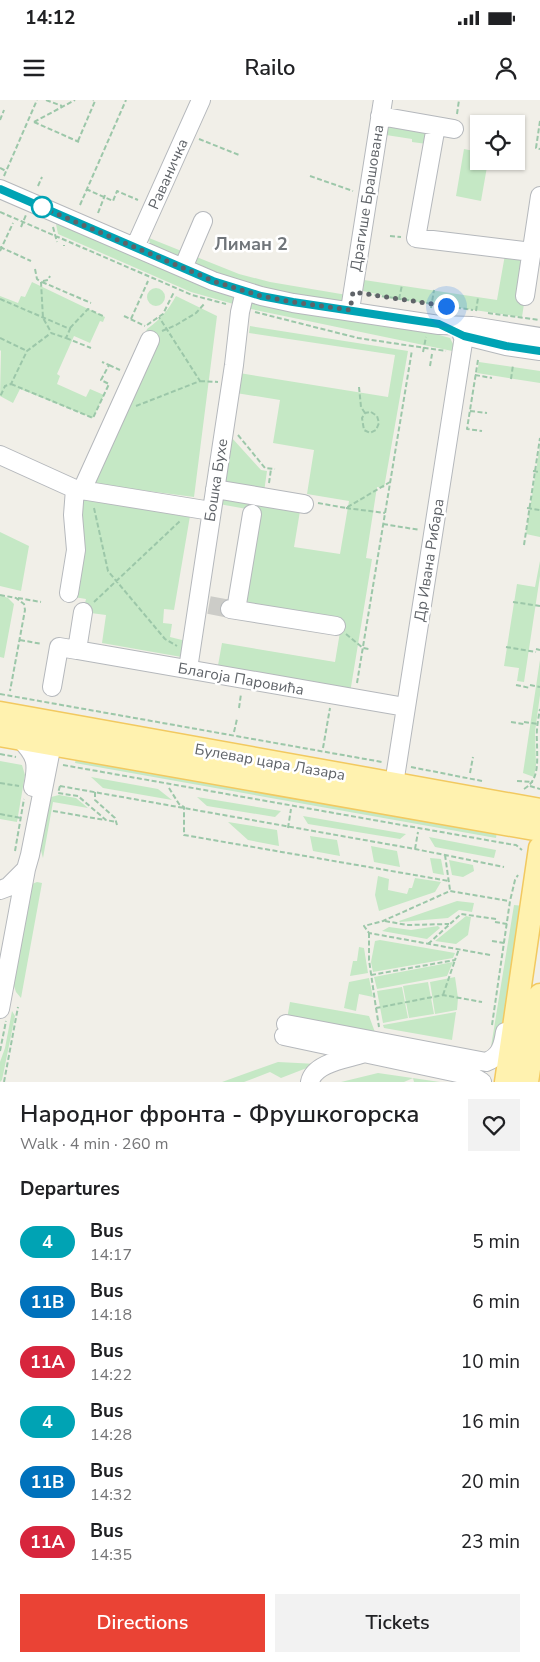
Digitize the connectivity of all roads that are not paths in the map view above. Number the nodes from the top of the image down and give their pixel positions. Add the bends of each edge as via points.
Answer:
1 (201, 100) edge
2 (381, 108) edge
3 (455, 124) road end
4 (436, 126) junction
5 (2, 183) edge
6 (540, 196) edge
7 (204, 221) dead end
8 (135, 247) junction
9 (532, 252) junction
10 (183, 268) junction
11 (245, 291) junction
12 (525, 296) dead end
13 (350, 310) junction
14 (439, 324) junction
15 (147, 333) road end
16 (540, 337) edge
17 (468, 350) junction
18 (540, 351) edge
19 (0, 455) edge
20 (215, 489) junction
21 (79, 490) junction
22 (304, 504) dead end
23 (211, 511) junction
24 (252, 514) dead end
25 (70, 593) dead end
26 (83, 612) road end
27 (336, 626) road end
28 (77, 650) junction
29 (188, 669) junction
30 (52, 687) dead end
31 (405, 707) junction
32 (0, 713) edge
33 (15, 730) edge
34 (45, 756) junction
35 (395, 774) junction
36 (540, 810) edge
37 (540, 830) edge
38 (532, 852) edge
39 (23, 860) junction
40 (0, 890) edge
41 (520, 984) junction
42 (540, 995) edge
43 (6, 1006) edge
44 (384, 1042) junction
45 (363, 1054) junction
46 (310, 1082) edge
47 (482, 1082) edge
48 (506, 1082) edge
49 (527, 1082) edge

1 - 8 street, Раваничка
2 - 4 street, Драгише Брашована
2 - 13 street, Драгише Брашована
3 - 4 street, Драгише Брашована
4 - 9 street via 416,238
5 - 8 street
6 - 9 street
7 - 10 street
8 - 10 street
9 - 12 street
10 - 11 street
11 - 13 street
11 - 20 street, Бошка Бухе
13 - 14 street
14 - 16 street
14 - 17 street
15 - 21 street via 120,406
17 - 18 street via 506,346
17 - 31 street, Др Ивана Рибара
19 - 21 street
20 - 22 street
20 - 23 street, Бошка Бухе
21 - 23 street
21 - 25 street via 73,515 76,550
23 - 29 street, Бошка Бухе via 203,604
24 - 27 street via 233,609
26 - 28 street
28 - 29 street, Благоја Паровића
28 - 30 street via 59,647
29 - 31 street, Благоја Паровића
31 - 35 street, Др Ивана Рибара
32 - 33 main road, Булевар цара Лазара
33 - 34 main road, Булевар цара Лазара
33 - 35 main road, Булевар цара Лазара
34 - 37 main road, Булевар цара Лазара
34 - 39 street
35 - 36 main road, Булевар цара Лазара
38 - 41 main road
39 - 40 street via 8,887
39 - 43 street
41 - 44 street via 511,998 504,1042 493,1060 486,1062
41 - 48 main road
42 - 49 main road
44 - 45 street
44 - 45 street via 285,1030
45 - 46 street via 316,1071
45 - 47 street via 472,1076

